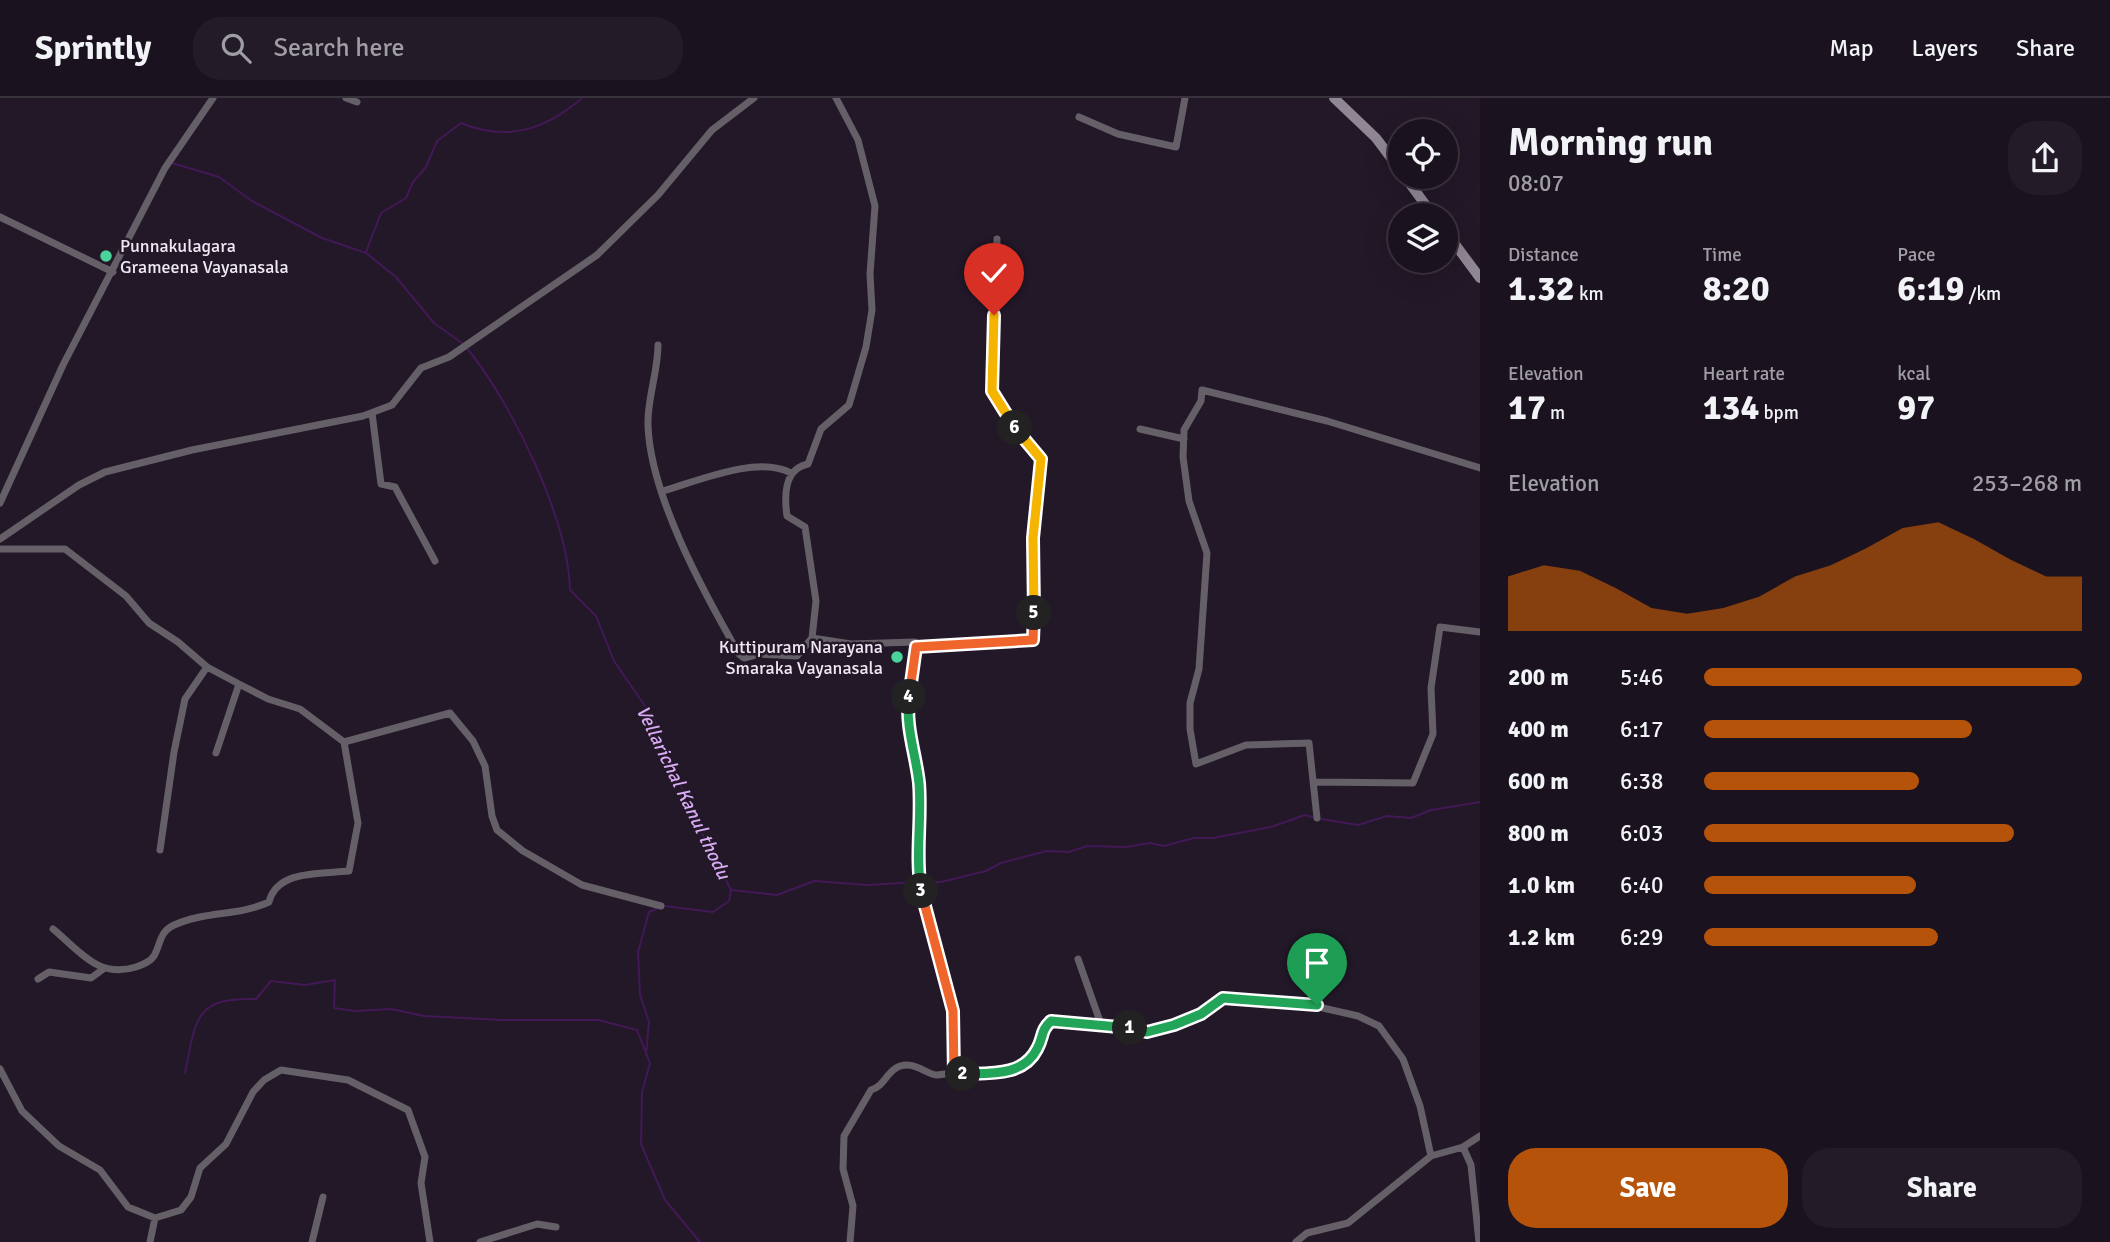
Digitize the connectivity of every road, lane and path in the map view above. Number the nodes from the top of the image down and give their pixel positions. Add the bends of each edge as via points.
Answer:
1 (213, 98) edge
2 (346, 98) edge
3 (754, 98) edge
4 (836, 98) edge
5 (1185, 98) edge
6 (1334, 98) edge
7 (356, 102) dead end
8 (1079, 117) dead end
9 (1388, 154) edge
10 (0, 217) edge
11 (997, 239) dead end
12 (1458, 248) edge
13 (113, 272) junction
14 (1480, 278) edge
15 (658, 345) dead end
16 (372, 413) junction
17 (1140, 429) dead end
18 (1184, 439) junction
19 (1480, 468) edge
20 (791, 473) junction
21 (663, 491) junction
22 (0, 503) edge
23 (0, 539) edge
24 (0, 549) edge
25 (435, 561) dead end
26 (1480, 632) edge
27 (812, 638) junction
28 (916, 647) junction
29 (207, 667) junction
30 (239, 684) junction
31 (344, 742) junction
32 (216, 753) dead end
33 (1315, 782) junction
34 (1317, 818) dead end
35 (160, 850) dead end
36 (661, 906) dead end
37 (53, 929) dead end
38 (1077, 959) dead end
39 (102, 970) junction
40 (38, 979) dead end
41 (1102, 1027) junction
42 (0, 1069) edge
43 (954, 1074) junction
44 (1480, 1136) edge
45 (1463, 1147) junction
46 (1431, 1156) junction
47 (323, 1197) dead end
48 (155, 1217) junction
49 (556, 1227) dead end
50 (150, 1242) edge
51 (312, 1242) edge
52 (430, 1242) edge
53 (480, 1242) edge
54 (850, 1242) edge
55 (1296, 1242) edge
56 (1479, 1242) edge

1 - 13 street via 165,168
2 - 7 street
3 - 16 street via 712,131 659,195 597,255 458,350 421,368 392,405
4 - 20 street via 854,127 875,206 870,329 849,405 821,429 808,464
5 - 8 street via 1176,147 1118,134
6 - 9 main road
10 - 13 street
11 - 28 street via 992,391 1010,424 1041,459 1033,538 1033,640
12 - 14 main road
13 - 22 street via 63,365
15 - 21 street via 648,421 650,448
16 - 23 street via 104,472
16 - 25 street via 381,484 395,487
17 - 18 street
18 - 19 street via 1202,390 1327,421
18 - 33 street via 1189,502 1207,553 1199,668 1191,704 1196,764 1246,745 1309,743
20 - 21 street via 779,467 734,470
20 - 27 street via 787,516 805,527 816,601
21 - 27 street via 696,580 739,654 744,658 797,656
24 - 29 street via 65,549
26 - 33 street via 1440,627 1431,688 1433,734 1413,783
27 - 28 street via 851,644 915,642
28 - 43 street via 907,714 920,791 920,882 953,1011
29 - 30 street
29 - 35 street via 185,699
30 - 31 street via 300,709
30 - 32 street
31 - 36 street via 450,713 473,741 485,766 497,830 523,851 582,885
31 - 39 street via 358,824 349,871 279,883 269,902 253,909 211,913 168,929 154,956 142,965 118,972
33 - 34 street
37 - 39 street
38 - 41 street
39 - 40 street via 91,978 49,972
41 - 43 street via 1051,1021 1041,1029 1037,1049 1022,1064 1002,1074
41 - 46 street via 1147,1032 1201,1014 1223,998 1292,1002 1358,1016 1379,1026 1403,1059
42 - 48 street via 22,1111 59,1146 100,1170 128,1207
43 - 54 street via 896,1068 879,1088 871,1090 847,1126 842,1169 853,1206
44 - 45 street
45 - 46 street
45 - 56 street via 1471,1165
46 - 55 street via 1348,1223 1307,1233
47 - 51 street
48 - 50 street
48 - 52 street via 181,1210 191,1197 200,1168 226,1144 253,1092 281,1070 348,1080 408,1110 425,1157 421,1183
49 - 53 street via 537,1223

